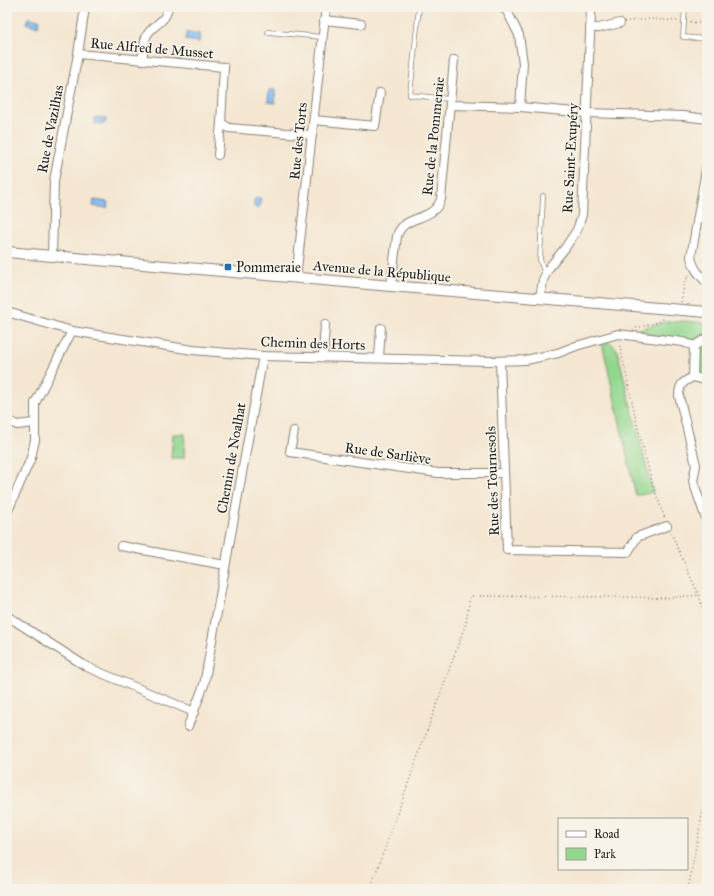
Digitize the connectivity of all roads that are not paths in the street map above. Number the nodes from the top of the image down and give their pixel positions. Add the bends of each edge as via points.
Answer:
1 (85, 7) edge
2 (168, 7) edge
3 (326, 7) edge
4 (419, 7) edge
5 (502, 7) edge
6 (590, 7) edge
7 (685, 7) edge
8 (324, 20) junction
9 (620, 23) road end
10 (361, 24) dead end
11 (590, 28) junction
12 (268, 32) dead end
13 (323, 37) junction
14 (707, 39) edge
15 (78, 54) junction
16 (142, 60) junction
17 (454, 60) dead end
18 (380, 93) dead end
19 (450, 102) junction
20 (520, 107) junction
21 (586, 112) junction
22 (707, 119) edge
23 (314, 120) junction
24 (221, 123) junction
25 (312, 135) junction
26 (218, 155) dead end
27 (707, 164) edge
28 (543, 196) dead end
29 (7, 252) edge
30 (52, 256) junction
31 (546, 274) junction
32 (296, 278) junction
33 (707, 283) edge
34 (391, 286) junction
35 (540, 298) junction
36 (7, 312) edge
37 (707, 312) edge
38 (325, 324) dead end
39 (381, 328) dead end
40 (72, 332) junction
41 (707, 338) edge
42 (694, 346) junction
43 (263, 356) junction
44 (323, 357) junction
45 (379, 358) junction
46 (500, 361) junction
47 (693, 377) junction
48 (707, 380) edge
49 (7, 420) edge
50 (34, 423) junction
51 (294, 431) dead end
52 (504, 473) junction
53 (7, 513) edge
54 (707, 522) edge
55 (667, 526) road end
56 (121, 546) dead end
57 (225, 565) junction
58 (7, 616) edge
59 (194, 712) junction
60 (188, 726) dead end

1 - 15 street, Rue de Vazilhas
2 - 16 street via 168,14 164,20 148,33
3 - 8 street, Rue des Torts
4 - 19 lane via 410,96
5 - 20 street via 507,11 519,35 523,63
6 - 11 street, Rue Saint-Exupéry
7 - 14 lane via 683,37
8 - 10 street
8 - 13 street, Rue des Torts
9 - 11 street
11 - 21 street, Rue Saint-Exupéry
12 - 13 lane
13 - 23 street, Rue des Torts
15 - 16 street, Rue Alfred de Musset
15 - 30 street, Rue de Vazilhas via 54,181
16 - 24 street, Rue Alfred de Musset via 224,68
17 - 19 street, Rue de la Pommeraie
18 - 23 street via 375,126
19 - 20 street
19 - 34 street, Rue de la Pommeraie via 442,199 433,212 406,223 399,229
20 - 21 street
21 - 22 street
21 - 31 street, Rue Saint-Exupéry via 582,215 577,230
23 - 25 street, Rue des Torts
24 - 25 street via 229,128
24 - 26 street
25 - 32 street, Rue des Torts
27 - 33 street via 691,257 695,270
28 - 31 lane via 540,260
29 - 30 street, Avenue de la République
30 - 32 street, Avenue de la République
31 - 35 street, Rue Saint-Exupéry
32 - 34 street, Avenue de la République
34 - 35 street, Avenue de la République
35 - 37 street, Avenue de la République
36 - 40 street, Chemin des Horts
38 - 44 street
39 - 45 street
40 - 43 street, Chemin des Horts via 193,350
40 - 50 street via 35,403
41 - 42 street
42 - 46 street, Chemin des Horts via 683,342 618,334 526,360
42 - 47 street
43 - 44 street, Chemin des Horts
43 - 57 street, Chemin de Noalhat
44 - 45 street, Chemin des Horts
45 - 46 street, Chemin des Horts
46 - 52 street, Rue des Tournesols
47 - 48 street
47 - 54 street via 684,381 679,388 679,396 696,465 693,481
49 - 50 street via 17,425
50 - 53 street via 35,440 31,458
51 - 52 street, Rue de Sarliève via 290,452 438,473
52 - 55 street, Rue des Tournesols via 507,550 628,552 637,537
56 - 57 street
57 - 59 street, Chemin de Noalhat via 204,685
58 - 59 street via 87,667
59 - 60 street, Chemin de Noalhat

